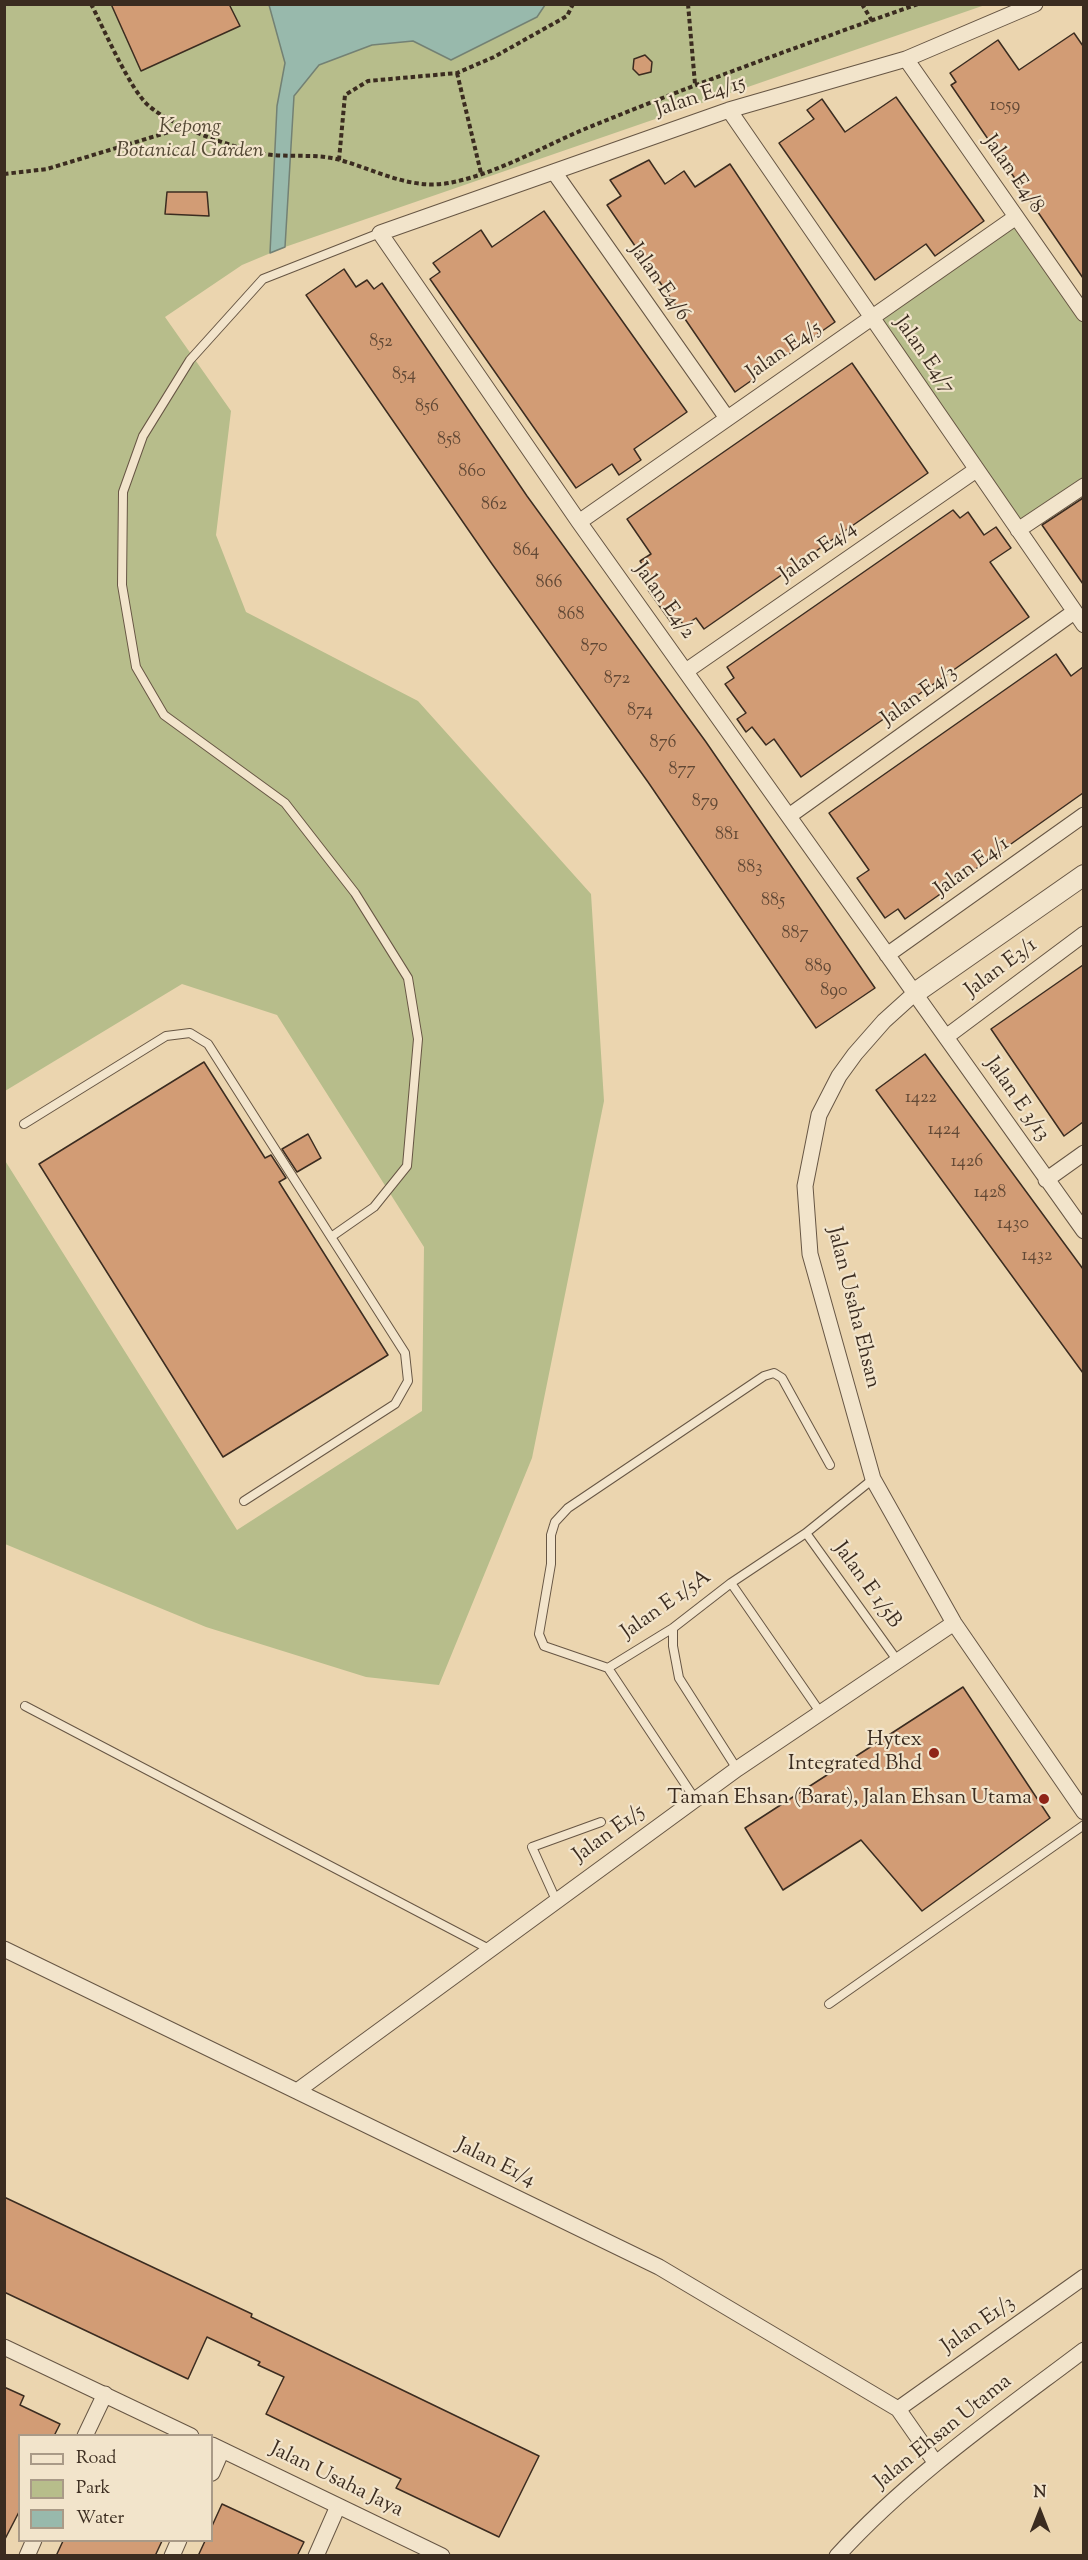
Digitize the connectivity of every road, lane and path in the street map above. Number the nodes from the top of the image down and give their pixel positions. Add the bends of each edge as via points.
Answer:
1 (91, 4) edge
2 (573, 4) edge
3 (688, 4) edge
4 (862, 4) edge
5 (918, 4) edge
6 (1035, 4) edge
7 (872, 21) junction
8 (906, 59) junction
9 (457, 74) junction
10 (695, 84) junction
11 (729, 110) junction
12 (182, 128) junction
13 (339, 160) junction
14 (554, 172) junction
15 (481, 173) junction
16 (4, 174) edge
17 (1016, 217) junction
18 (380, 233) junction
19 (1083, 314) edge
20 (872, 318) junction
21 (727, 418) junction
22 (976, 470) junction
23 (1083, 486) edge
24 (579, 522) junction
25 (1018, 530) junction
26 (1074, 612) junction
27 (1083, 626) edge
28 (686, 671) junction
29 (1083, 815) edge
30 (789, 816) junction
31 (1083, 875) edge
32 (1083, 934) edge
33 (887, 955) junction
34 (915, 993) junction
35 (946, 1036) junction
36 (24, 1124) dead end
37 (1083, 1153) edge
38 (1046, 1180) junction
39 (1083, 1231) edge
40 (331, 1237) junction
41 (830, 1466) dead end
42 (873, 1479) junction
43 (244, 1501) dead end
44 (806, 1533) junction
45 (731, 1583) junction
46 (954, 1623) junction
47 (673, 1628) junction
48 (897, 1660) junction
49 (608, 1668) junction
50 (25, 1706) dead end
51 (820, 1712) junction
52 (737, 1769) junction
53 (695, 1799) junction
54 (1083, 1812) edge
55 (601, 1822) dead end
56 (1083, 1825) edge
57 (556, 1900) junction
58 (4, 1949) edge
59 (489, 1949) junction
60 (829, 2004) dead end
61 (297, 2091) junction
62 (1083, 2277) edge
63 (4, 2347) edge
64 (1083, 2350) edge
65 (105, 2394) junction
66 (898, 2409) junction
67 (86, 2434) edge
68 (187, 2434) edge
69 (217, 2448) edge
70 (935, 2462) junction
71 (213, 2468) edge
72 (338, 2506) junction
73 (34, 2542) edge
74 (179, 2542) edge
75 (321, 2554) edge
76 (27, 2556) edge
77 (172, 2556) edge
78 (442, 2556) edge
79 (837, 2556) edge

1 - 12 path via 148,106
2 - 9 path via 567,16
3 - 10 path
4 - 7 path
5 - 7 path
6 - 8 street, Jalan E4/15
7 - 10 path
8 - 11 street, Jalan E4/15
8 - 17 street, Jalan E4/8
9 - 13 path via 368,81 345,95
9 - 15 path
10 - 15 path
11 - 14 street, Jalan E4/15
11 - 20 street, Jalan E4/7
12 - 13 path via 266,154
12 - 16 path via 47,169
13 - 15 path via 397,180 429,184 449,183
14 - 18 street, Jalan E4/15
14 - 21 street, Jalan E4/6
17 - 19 street, Jalan E4/8
17 - 20 street, Jalan E4/5
18 - 24 street, Jalan E4/2
18 - 40 lane via 263,279 190,360 143,436 123,492 122,585 136,667 164,715 285,803 355,893 408,978 418,1039 407,1166 374,1207
20 - 21 street, Jalan E4/5
20 - 22 street, Jalan E4/7
21 - 24 street, Jalan E4/5
22 - 25 street, Jalan E4/7
22 - 28 street, Jalan E4/4
23 - 25 street
24 - 28 street, Jalan E4/2
25 - 26 street, Jalan E4/7
26 - 27 street, Jalan E4/7
26 - 30 street, Jalan E4/3
28 - 30 street, Jalan E4/2
29 - 33 street, Jalan E4/1
30 - 33 street, Jalan E4/2
31 - 34 street, Jalan Usaha Ehsan
32 - 35 street, Jalan E3/1
33 - 34 street, Jalan E4/2
34 - 35 street, Jalan E 3/13
34 - 42 street, Jalan Usaha Ehsan via 884,1022 838,1076 819,1115 805,1186 810,1254
35 - 38 street, Jalan E 3/13
36 - 40 lane via 166,1036 190,1033 208,1044
37 - 38 street
38 - 39 street, Jalan E 3/13
40 - 43 lane via 405,1353 408,1381 394,1404
41 - 49 lane via 782,1378 774,1373 568,1508 555,1522 551,1535 551,1564 539,1634 544,1646
42 - 44 lane, Jalan E 1/5A
42 - 46 street, Jalan Usaha Ehsan
44 - 45 lane, Jalan E 1/5A
44 - 48 lane, Jalan E 1/5B
45 - 47 lane, Jalan E 1/5A
45 - 51 lane
46 - 48 street, Jalan E1/5
46 - 54 street, Jalan Usaha Ehsan
47 - 49 lane, Jalan E 1/5A
47 - 52 lane via 680,1678
48 - 51 street, Jalan E1/5
49 - 53 lane
50 - 59 lane
51 - 52 street, Jalan E1/5
52 - 53 street, Jalan E1/5
53 - 57 street, Jalan E1/5
55 - 57 lane via 532,1847
56 - 60 lane
57 - 59 street, Jalan E1/5
58 - 61 street, Jalan E1/4
59 - 61 street, Jalan E1/5
61 - 66 street, Jalan E1/4 via 659,2267
62 - 66 street, Jalan E1/3
63 - 65 street
64 - 70 street, Jalan Ehsan Utama
65 - 67 street
65 - 68 street
66 - 70 street, Jalan E1/4
69 - 71 street
69 - 72 street, Jalan Usaha Jaya
70 - 79 street, Jalan Ehsan Utama
72 - 75 street
72 - 78 street, Jalan Usaha Jaya
73 - 76 street
74 - 77 street

